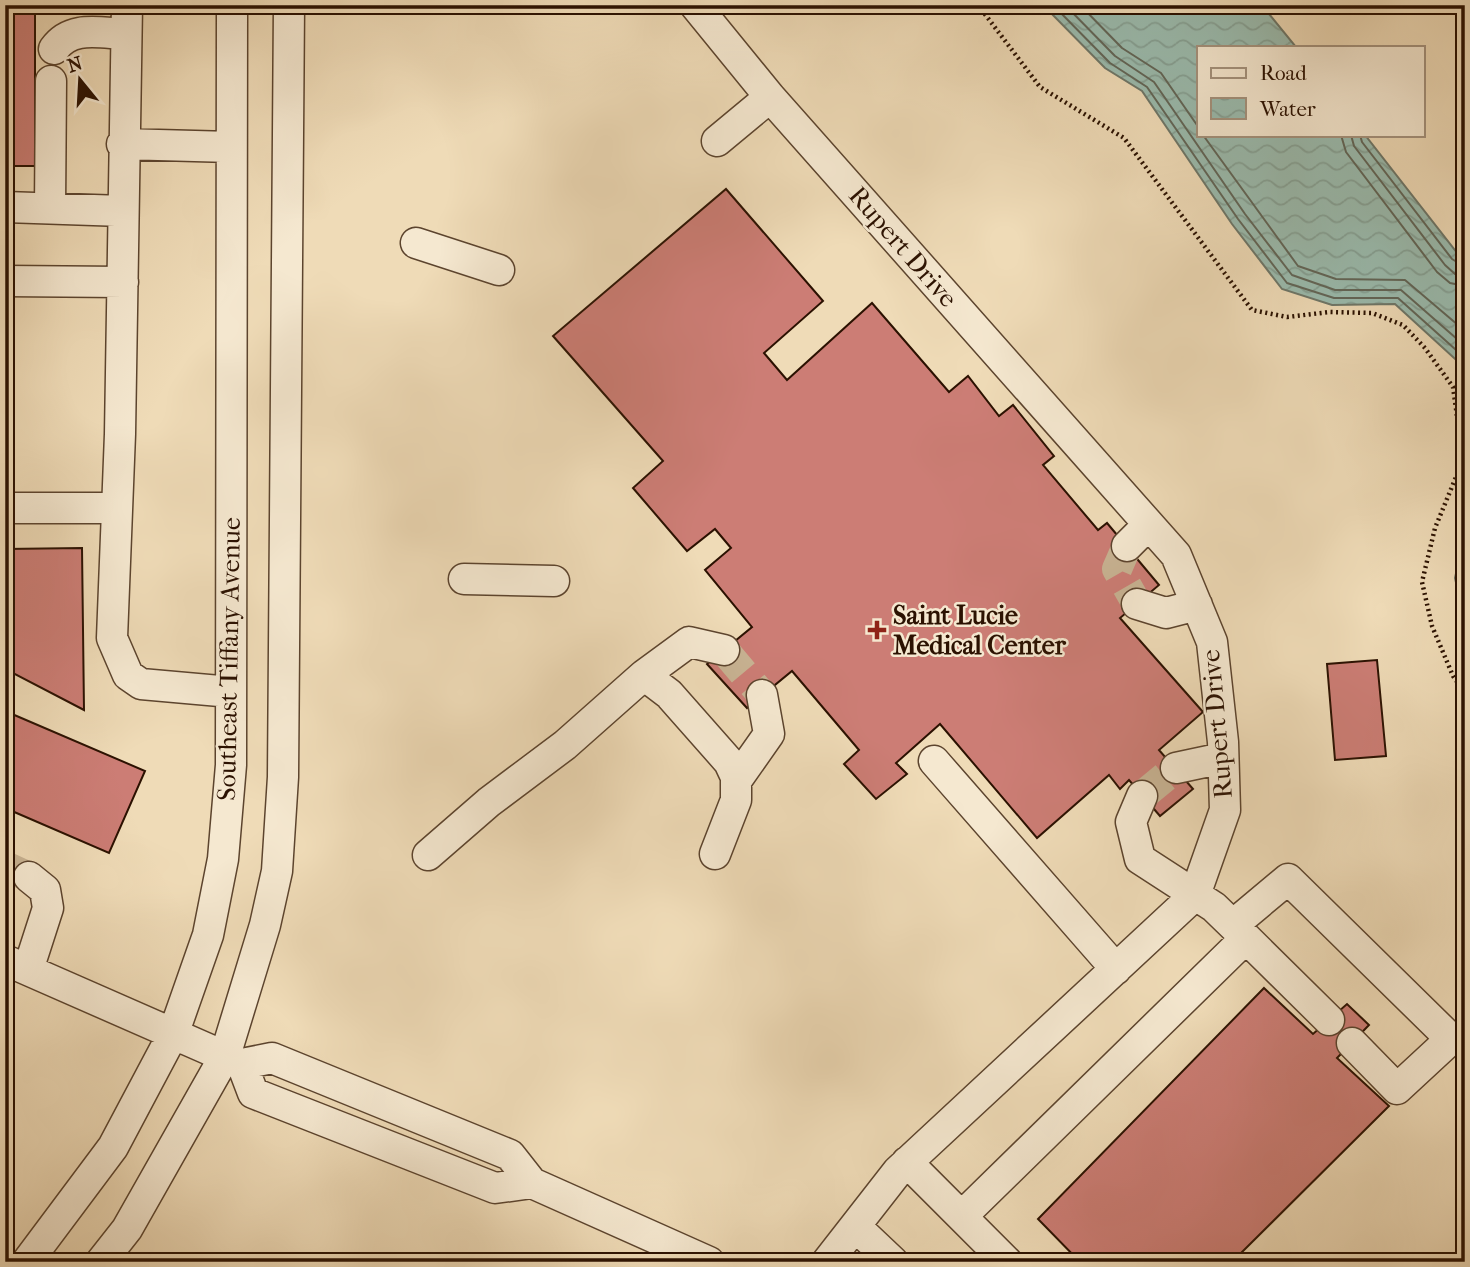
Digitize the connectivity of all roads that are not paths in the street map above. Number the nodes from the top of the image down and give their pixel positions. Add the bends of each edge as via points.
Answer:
1 (232, 5) edge
2 (289, 5) edge
3 (695, 5) edge
4 (126, 20) edge
5 (54, 49) dead end
6 (51, 81) dead end
7 (770, 97) junction
8 (717, 141) dead end
9 (122, 144) junction
10 (231, 147) junction
11 (5, 207) edge
12 (50, 208) junction
13 (122, 211) junction
14 (416, 243) dead end
15 (499, 270) dead end
16 (5, 281) edge
17 (123, 282) junction
18 (5, 508) edge
19 (114, 508) junction
20 (1149, 525) junction
21 (1127, 546) tunnel mouth
22 (464, 579) dead end
23 (554, 581) dead end
24 (1137, 604) dead end
25 (1197, 605) junction
26 (723, 650) tunnel mouth
27 (644, 675) junction
28 (231, 692) junction
29 (762, 695) tunnel mouth
30 (1223, 758) junction
31 (934, 761) dead end
32 (1176, 768) tunnel mouth
33 (736, 781) junction
34 (1142, 796) tunnel mouth
35 (715, 854) dead end
36 (428, 855) dead end
37 (29, 877) tunnel mouth
38 (1195, 895) junction
39 (1240, 931) junction
40 (17, 965) edge
41 (1116, 969) junction
42 (1329, 1020) dead end
43 (174, 1032) junction
44 (1352, 1043) dead end
45 (233, 1060) junction
46 (907, 1162) junction
47 (962, 1216) junction
48 (856, 1227) junction
49 (27, 1262) edge
50 (101, 1262) edge
51 (709, 1262) edge
52 (827, 1262) edge
53 (893, 1262) edge
54 (1007, 1262) edge

1 - 10 street, Southeast Tiffany Avenue
2 - 45 street, Southeast Tiffany Avenue via 283,777 277,871
3 - 7 street, Rupert Drive
4 - 5 street via 73,32 61,38
4 - 9 street
6 - 12 street
7 - 8 street
7 - 20 street, Rupert Drive
9 - 10 street
9 - 13 street
10 - 28 street, Southeast Tiffany Avenue
11 - 12 street
12 - 13 street
13 - 17 street
14 - 15 street
16 - 17 street
17 - 19 street
18 - 19 street
19 - 28 street via 111,638 128,676 141,684
20 - 21 street
20 - 25 street, Rupert Drive via 1175,555
22 - 23 street
24 - 25 street via 1166,613
25 - 30 street, Rupert Drive via 1212,642
26 - 27 street via 688,642
27 - 33 street via 669,694 729,762
27 - 36 street
28 - 43 street, Southeast Tiffany Avenue via 223,859 208,935
29 - 33 street via 769,734
30 - 32 street
30 - 38 street, Rupert Drive via 1225,810
31 - 41 street
33 - 35 street via 736,800
34 - 38 street via 1131,822 1140,859
37 - 40 street via 45,890 48,908
38 - 39 street
38 - 41 street, Rupert Drive
39 - 42 street
39 - 44 street via 1288,879 1451,1039 1397,1089
39 - 47 street
40 - 43 street
41 - 46 street, Rupert Drive
43 - 45 street
43 - 49 street, Southeast Tiffany Avenue via 113,1147
45 - 50 street, Southeast Tiffany Avenue via 127,1229
45 - 51 street via 253,1093 495,1188 532,1183
46 - 47 street
46 - 48 street, Rupert Drive
47 - 54 street
48 - 52 street, Rupert Drive
48 - 53 street

